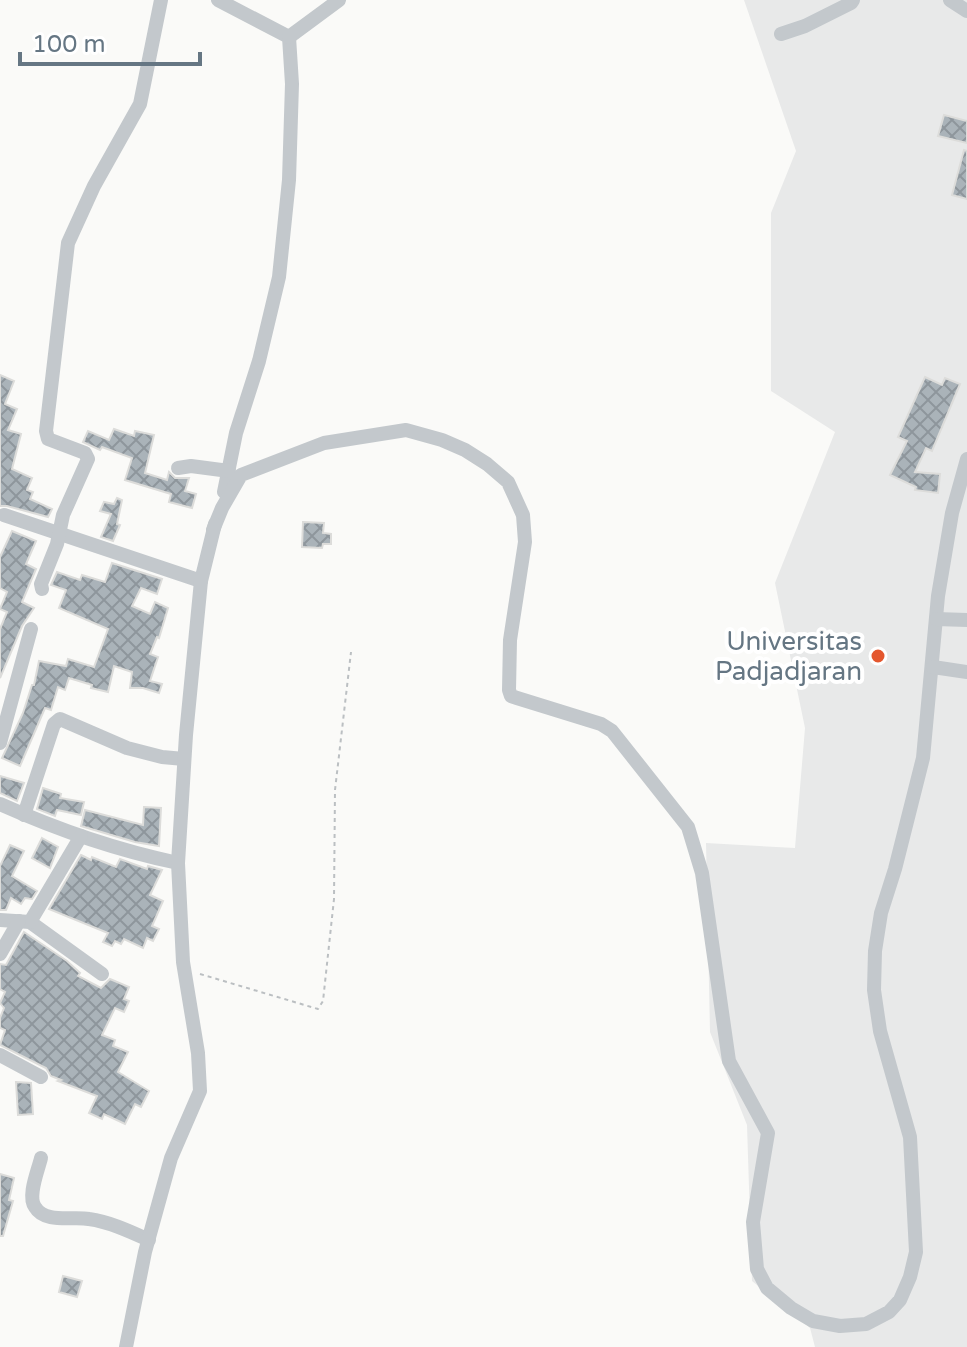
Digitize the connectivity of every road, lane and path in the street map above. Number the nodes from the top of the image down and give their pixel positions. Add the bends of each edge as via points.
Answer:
1 (161, 0) edge
2 (218, 0) edge
3 (339, 0) edge
4 (853, 0) edge
5 (950, 0) edge
6 (967, 11) edge
7 (781, 34) dead end
8 (289, 37) junction
9 (967, 459) edge
10 (178, 468) dead end
11 (229, 471) junction
12 (4, 515) dead end
13 (213, 530) junction
14 (58, 533) junction
15 (201, 581) junction
16 (42, 589) dead end
17 (936, 619) junction
18 (967, 620) edge
19 (31, 629) dead end
20 (351, 652) dead end
21 (933, 667) junction
22 (967, 672) edge
23 (0, 743) edge
24 (184, 759) junction
25 (0, 804) edge
26 (24, 815) junction
27 (81, 836) junction
28 (178, 863) junction
29 (0, 920) edge
30 (24, 922) junction
31 (0, 954) edge
32 (184, 969) junction
33 (102, 974) dead end
34 (0, 1055) edge
35 (41, 1077) dead end
36 (41, 1158) dead end
37 (149, 1240) junction
38 (126, 1347) edge

1 - 14 street via 140,104 68,243 46,431 48,439 85,453 88,459
2 - 8 street
3 - 8 street
4 - 7 street
5 - 6 street
8 - 11 street via 289,167 279,277
9 - 17 street via 952,513
10 - 11 street
11 - 13 street
12 - 14 street
13 - 15 street
13 - 21 street via 241,475 324,443 406,430 465,450 508,482 523,515 525,542 510,640 511,696 612,731 688,827 702,873 729,1061 768,1133 753,1222 757,1269 767,1288 791,1308 813,1321 840,1326 866,1324 889,1312 900,1300 916,1252 910,1137 880,1031 875,951 923,758
14 - 15 street
14 - 16 street
15 - 24 street
17 - 18 street
17 - 21 street
19 - 23 street
20 - 32 path via 335,790 334,899 323,1001 318,1009
21 - 22 street
24 - 26 street via 127,748 60,719
24 - 28 street
25 - 26 street
26 - 27 street
27 - 28 street
27 - 30 street
28 - 32 street
29 - 30 street
30 - 31 street
30 - 33 street
32 - 37 street via 200,1091 171,1158
34 - 35 street
36 - 37 street via 32,1198 40,1213 112,1224
37 - 38 street

